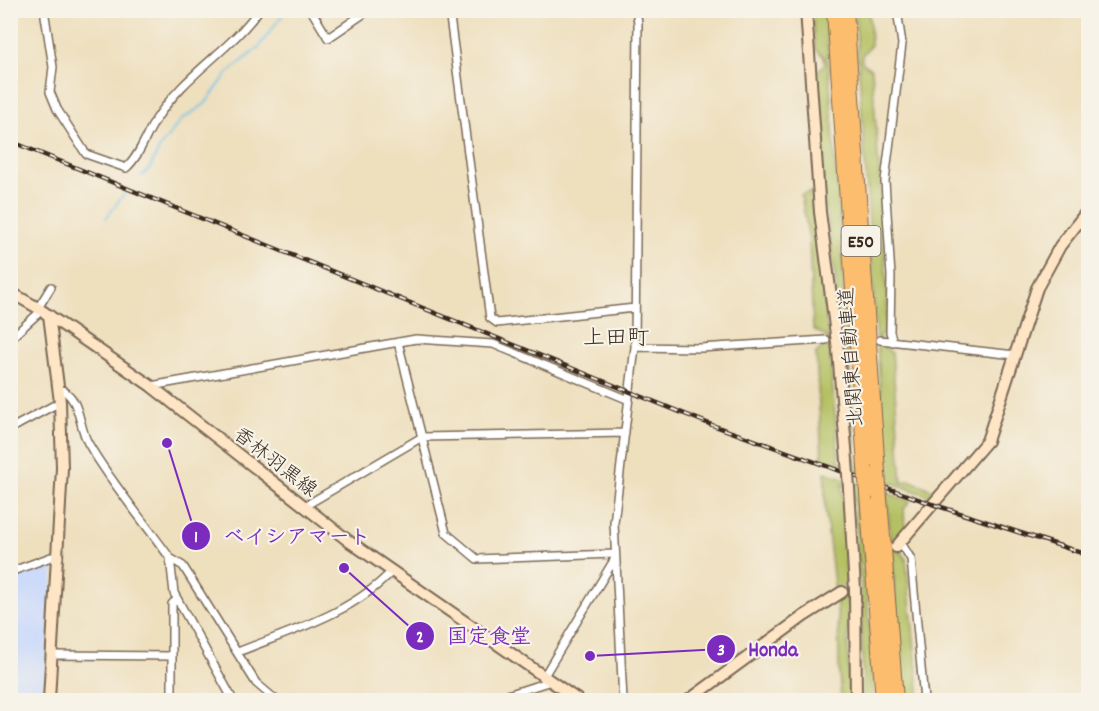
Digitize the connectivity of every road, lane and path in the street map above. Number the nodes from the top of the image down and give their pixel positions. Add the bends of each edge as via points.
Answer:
1 (46, 10) edge
2 (259, 10) edge
3 (311, 10) edge
4 (369, 10) edge
5 (449, 10) edge
6 (636, 10) edge
7 (806, 10) edge
8 (834, 10) edge
9 (846, 10) edge
10 (897, 10) edge
11 (1089, 210) edge
12 (51, 286) dead end
13 (10, 292) edge
14 (635, 308) junction
15 (43, 311) junction
16 (10, 339) edge
17 (826, 340) tunnel mouth
18 (880, 340) dead end
19 (399, 342) junction
20 (893, 342) junction
21 (634, 347) junction
22 (1015, 355) junction
23 (152, 386) junction
24 (58, 388) junction
25 (629, 400) junction
26 (60, 402) junction
27 (10, 429) edge
28 (625, 433) junction
29 (422, 436) junction
30 (872, 470) junction
31 (873, 496) junction
32 (305, 506) junction
33 (899, 545) joint
34 (59, 557) junction
35 (614, 557) junction
36 (170, 558) junction
37 (10, 572) edge
38 (392, 572) junction
39 (842, 592) tunnel mouth
40 (177, 599) junction
41 (238, 652) junction
42 (52, 655) junction
43 (172, 656) junction
44 (548, 678) junction
45 (49, 700) edge
46 (172, 700) edge
47 (233, 700) edge
48 (276, 700) edge
49 (492, 700) edge
50 (578, 700) edge
51 (623, 700) edge
52 (689, 700) edge
53 (856, 700) edge
54 (883, 700) edge
55 (896, 700) edge
56 (924, 700) edge

1 - 2 street via 53,67 50,92 57,109 86,154 126,168 184,82 236,39
3 - 4 street via 328,38
5 - 14 street via 490,318 497,322
6 - 14 street
7 - 53 street, bridge via 820,212 838,350 849,488
8 - 30 highway, 北関東自動車道 / E50
9 - 30 highway, 北関東自動車道 / E50
10 - 20 street via 902,44 885,180
11 - 22 street via 1050,261
12 - 15 street
13 - 15 street, 香林羽黒線
14 - 21 street
15 - 16 street
15 - 23 street, 香林羽黒線
15 - 24 street
17 - 21 street via 699,348
18 - 20 street
19 - 23 street
19 - 25 street via 416,339 493,344
19 - 29 street
20 - 22 street
21 - 25 street
22 - 33 street via 987,441
23 - 32 street, 香林羽黒線
24 - 26 street
24 - 36 street via 73,399 88,442
25 - 28 street
26 - 27 street
26 - 34 street
28 - 29 street
28 - 35 street via 614,508
29 - 32 street
29 - 35 street via 446,533 477,559
30 - 31 highway, 北関東自動車道 / E50, bridge
31 - 54 highway, 北関東自動車道 / E50
31 - 55 highway, 北関東自動車道 / E50
32 - 38 street, 香林羽黒線
33 - 56 street via 910,559
34 - 37 street
34 - 42 street
35 - 44 street
35 - 51 street
36 - 40 street
36 - 41 street via 183,566
38 - 41 street via 364,596
38 - 44 street, 香林羽黒線
39 - 52 street
40 - 43 street via 172,604
40 - 47 street
41 - 48 street via 256,683
42 - 43 street
42 - 45 street
43 - 46 street
44 - 49 street
44 - 50 street, 香林羽黒線

